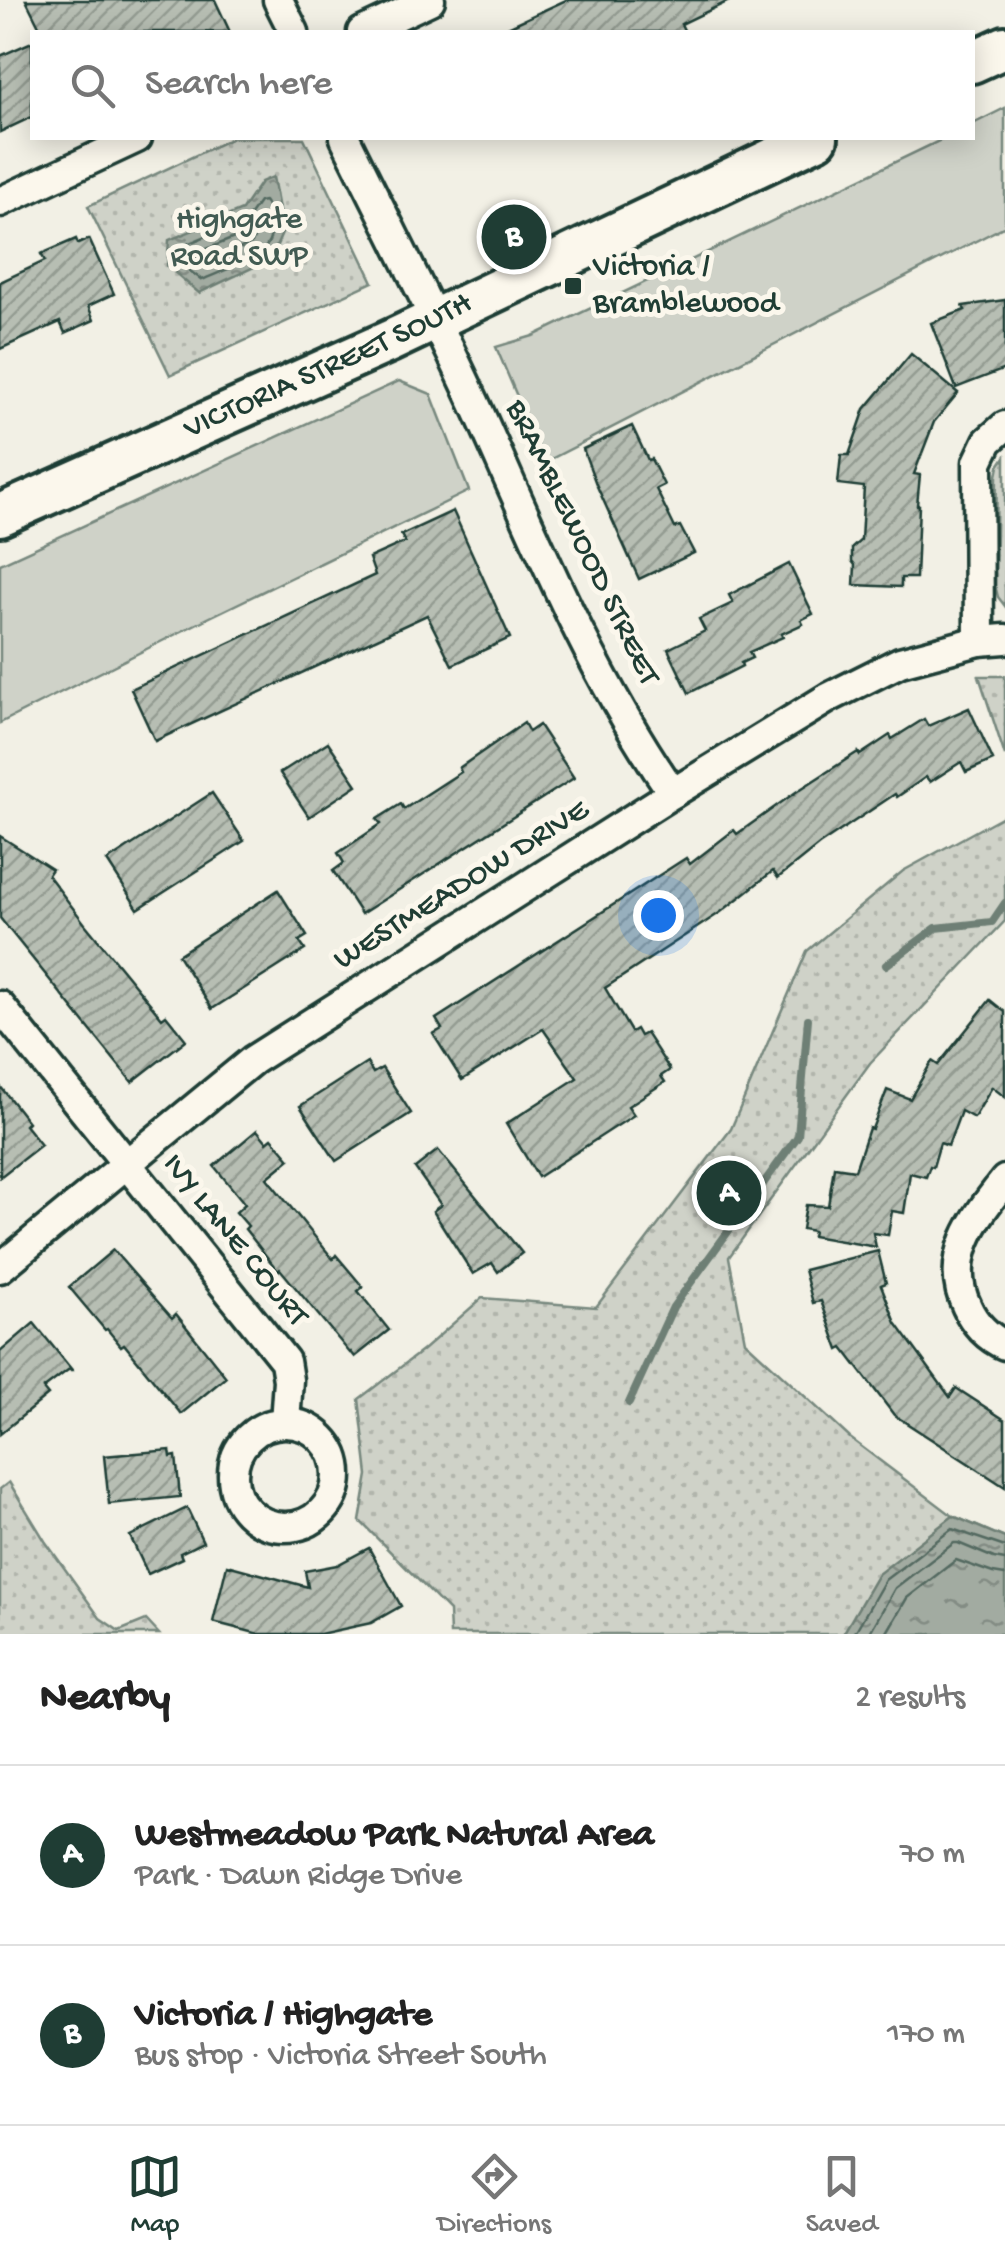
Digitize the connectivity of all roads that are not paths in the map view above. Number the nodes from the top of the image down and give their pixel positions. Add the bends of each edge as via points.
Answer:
1 (278, 0) edge
2 (430, 0) edge
3 (293, 30) edge
4 (366, 30) edge
5 (1005, 47) edge
6 (975, 61) edge
7 (133, 140) edge
8 (346, 140) edge
9 (812, 140) edge
10 (0, 202) edge
11 (434, 319) junction
12 (1005, 426) edge
13 (0, 515) edge
14 (992, 640) edge
15 (674, 793) junction
16 (0, 1006) edge
17 (127, 1164) junction
18 (1005, 1180) edge
19 (0, 1268) edge
20 (1005, 1344) edge
21 (285, 1422) dead end

1 - 3 street
2 - 4 street
5 - 6 main road
7 - 10 street
8 - 11 street, BRAMBLEWOOD STREET
9 - 11 main road, VICTORIA STREET SOUTH
11 - 13 main road, VICTORIA STREET SOUTH
11 - 15 street, BRAMBLEWOOD STREET via 572,619
12 - 14 street via 978,462
14 - 15 street, WESTMEADOW DRIVE via 900,662
15 - 17 street, WESTMEADOW DRIVE via 253,1060
16 - 17 street, IVY LANE COURT
17 - 19 street, WESTMEADOW DRIVE
17 - 21 street, IVY LANE COURT via 285,1361
18 - 20 street via 964,1240 957,1267 972,1318

